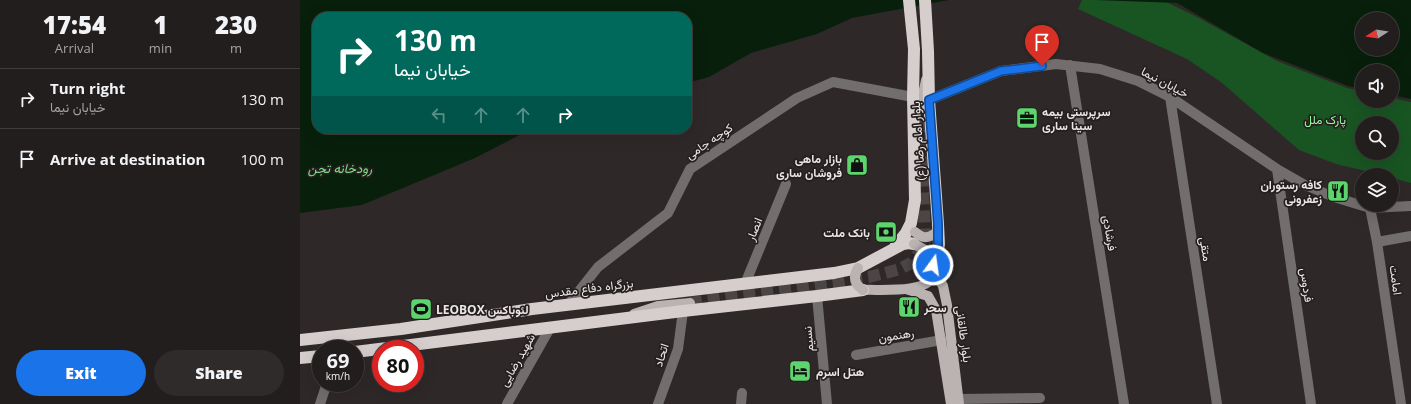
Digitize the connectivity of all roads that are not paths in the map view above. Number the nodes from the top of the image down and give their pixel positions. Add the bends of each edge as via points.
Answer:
1 (908, 0) edge
2 (925, 0) edge
3 (1070, 65) junction
4 (912, 97) junction
5 (1170, 98) junction
6 (924, 105) junction
7 (1277, 169) junction
8 (786, 184) dead end
9 (1355, 203) edge
10 (1411, 206) edge
11 (1399, 207) edge
12 (1371, 212) edge
13 (912, 220) junction
14 (936, 229) junction
15 (1411, 236) edge
16 (915, 238) junction
17 (1377, 242) junction
18 (895, 247) junction
19 (934, 268) junction
20 (848, 272) junction
21 (746, 284) junction
22 (906, 289) junction
23 (852, 290) junction
24 (817, 296) junction
25 (568, 305) junction
26 (687, 307) junction
27 (550, 328) junction
28 (300, 340) edge
29 (942, 340) junction
30 (364, 351) edge
31 (856, 355) dead end
32 (312, 357) edge
33 (300, 358) edge
34 (324, 392) edge
35 (742, 394) dead end
36 (1040, 398) dead end
37 (956, 402) edge
38 (320, 404) edge
39 (507, 404) edge
40 (658, 404) edge
41 (741, 404) edge
42 (826, 404) edge
43 (1124, 404) edge
44 (1218, 404) edge
45 (1311, 404) edge
46 (1401, 404) edge

1 - 4 highway, بلوار امام رضا (ع) via 914,49
2 - 6 highway, بلوار امام رضا (ع) via 928,75
3 - 5 street, خیابان نیما via 1100,69 1138,81
3 - 6 street, خیابان نیما via 1056,64 1001,71
3 - 43 street, فرشادی
4 - 13 highway, بلوار امام رضا (ع) via 916,200
4 - 25 street, کوچه جامی via 833,82 797,98 690,169 668,213 598,267
5 - 7 street, خیابان نیما
5 - 44 street, متقی
6 - 14 highway, بلوار امام رضا (ع)
7 - 9 street, خیابان نیما via 1305,185
7 - 45 street, فردوس
8 - 21 street, انصار
10 - 11 street, خیابان نیما
12 - 17 street, امامت
13 - 16 main road
13 - 18 highway, بلوار امام رضا (ع)
14 - 16 main road, bridge via 929,237
14 - 19 highway, بلوار امام رضا (ع) via 938,245
15 - 17 street
16 - 18 highway
16 - 19 main road, بلوار طالقانی, bridge via 927,251
17 - 46 street, امامت
18 - 20 highway
19 - 22 main road via 932,279 925,285
19 - 37 main road, بلوار طالقانی via 943,286 947,305
20 - 21 highway, بزرگراه دفاع مقدس
20 - 23 main road, bridge via 855,273 858,286
21 - 25 highway, بزرگراه دفاع مقدس
22 - 23 main road
22 - 29 main road, بلوار طالقانی via 928,296 936,310
23 - 24 highway
24 - 26 highway
24 - 42 street, نسیم
25 - 28 highway, بزرگراه دفاع مقدس via 401,329
26 - 27 highway via 611,321
26 - 40 street, اتحاد via 678,349
27 - 30 highway
27 - 39 street, شهید رضایی
29 - 31 street, رهنمون
29 - 37 main road, بلوار طالقانی
32 - 33 highway
34 - 38 street
35 - 41 street
36 - 37 street

